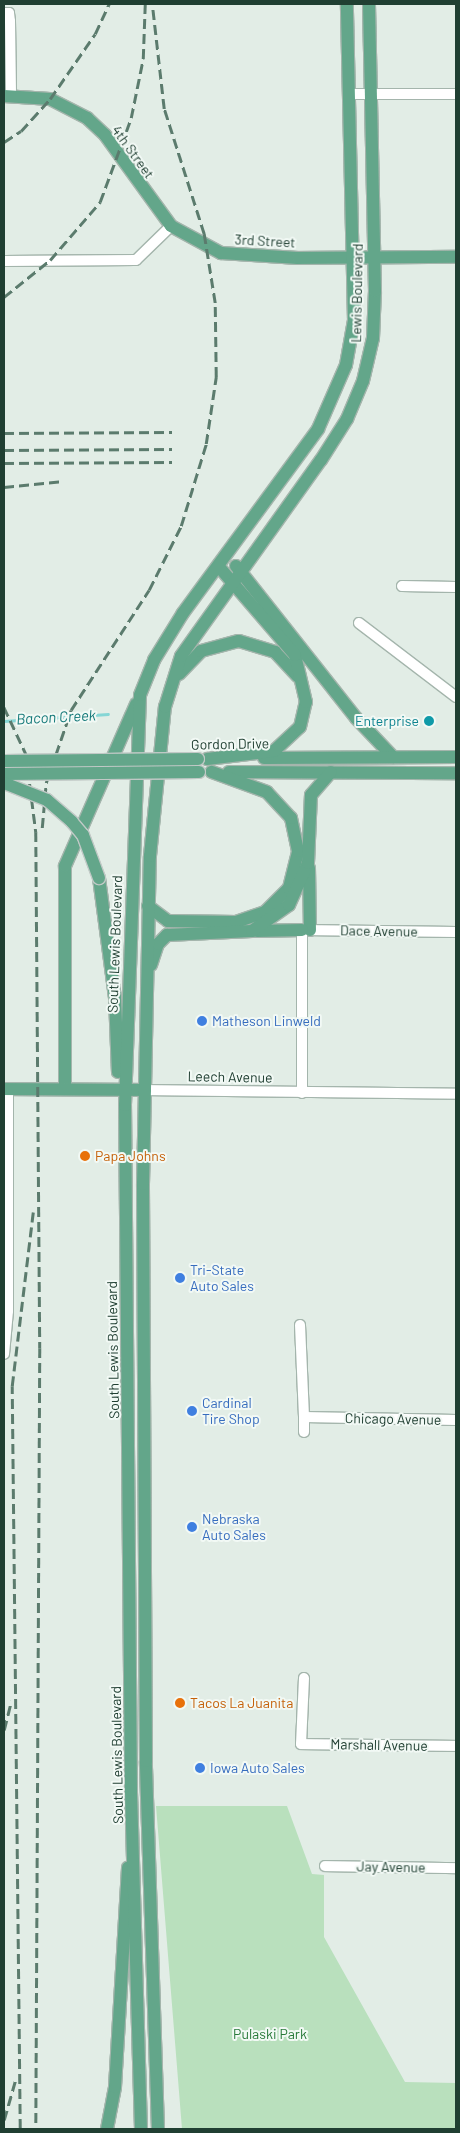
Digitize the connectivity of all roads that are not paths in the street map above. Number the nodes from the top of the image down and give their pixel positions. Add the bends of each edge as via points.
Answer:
1 (347, 4) edge
2 (369, 4) edge
3 (4, 13) edge
4 (348, 94) junction
5 (370, 94) junction
6 (456, 94) edge
7 (7, 96) edge
8 (171, 226) junction
9 (456, 257) edge
10 (352, 258) junction
11 (374, 258) junction
12 (4, 261) edge
13 (227, 556) junction
14 (219, 567) junction
15 (237, 576) junction
16 (402, 586) dead end
17 (456, 587) edge
18 (203, 588) joint
19 (359, 623) dead end
20 (304, 686) junction
21 (168, 691) junction
22 (140, 695) junction
23 (456, 697) edge
24 (393, 756) junction
25 (456, 757) edge
26 (4, 761) edge
27 (204, 765) junction
28 (331, 772) junction
29 (456, 773) edge
30 (4, 774) edge
31 (4, 783) edge
32 (308, 863) junction
33 (148, 906) junction
34 (131, 911) junction
35 (148, 922) junction
36 (306, 930) junction
37 (252, 931) junction
38 (456, 932) edge
39 (167, 935) junction
40 (146, 984) junction
41 (65, 1088) junction
42 (6, 1089) edge
43 (125, 1090) junction
44 (145, 1090) junction
45 (302, 1093) junction
46 (456, 1094) edge
47 (300, 1325) dead end
48 (4, 1354) edge
49 (304, 1416) junction
50 (456, 1420) edge
51 (304, 1432) dead end
52 (304, 1678) dead end
53 (456, 1746) edge
54 (131, 1790) junction
55 (325, 1866) dead end
56 (456, 1868) edge
57 (107, 2129) edge
58 (141, 2129) edge
59 (158, 2129) edge

1 - 4 main road, Lewis Boulevard
2 - 5 main road, Lewis Boulevard
3 - 7 street via 9,13 10,21
4 - 5 street
4 - 10 main road, Lewis Boulevard
5 - 6 street
5 - 11 main road, Lewis Boulevard
7 - 8 main road, 4th Street via 50,99 87,118 105,135
8 - 10 main road, 3rd Street via 221,253
8 - 12 street via 136,260
9 - 11 main road, 3rd Street
10 - 11 main road, 3rd Street
10 - 13 main road, Lewis Boulevard via 352,342 335,398 318,429
11 - 15 main road, Lewis Boulevard via 373,338 350,412
13 - 14 main road, Lewis Boulevard
13 - 15 main road
14 - 15 main road
14 - 18 main road, Lewis Boulevard
15 - 20 main road via 294,655
15 - 21 main road, Lewis Boulevard via 181,656
15 - 24 main road via 356,718
16 - 17 street
18 - 22 main road, South Lewis Boulevard via 162,646
19 - 23 street
20 - 21 main road via 275,652 239,641 201,651 186,662
20 - 27 main road via 304,716 285,745 274,751
21 - 33 main road
22 - 34 main road, South Lewis Boulevard
22 - 41 main road via 66,866
24 - 25 main road, Gordon Drive
24 - 27 main road, Gordon Drive
26 - 27 main road, Gordon Drive, bridge
27 - 28 main road, Gordon Drive
27 - 30 main road, Gordon Drive, bridge
27 - 33 main road via 267,792 291,818 298,851 289,888 265,912 236,922 168,921
28 - 29 main road, Gordon Drive
28 - 32 main road via 311,795
31 - 43 main road, bridge via 35,793 60,810 83,835 98,878 115,998 118,1072
32 - 36 main road
32 - 37 main road via 289,905
33 - 35 main road
34 - 35 main road
34 - 43 main road, South Lewis Boulevard
35 - 39 main road
35 - 40 main road
36 - 37 main road
36 - 38 street, Dace Avenue
36 - 45 street
37 - 39 main road
39 - 40 main road via 154,953
40 - 44 main road
41 - 42 main road, Leech Avenue
41 - 43 main road, Leech Avenue
42 - 48 street via 8,1311
43 - 44 main road, Leech Avenue
43 - 54 main road, South Lewis Boulevard
44 - 45 street, Leech Avenue
44 - 59 main road via 146,1754
45 - 46 street, Leech Avenue
47 - 49 street
49 - 50 street, Chicago Avenue
49 - 51 street
52 - 53 street, Marshall Avenue via 302,1744
54 - 57 main road via 118,2050
54 - 58 main road, South Lewis Boulevard
55 - 56 street, Jay Avenue

